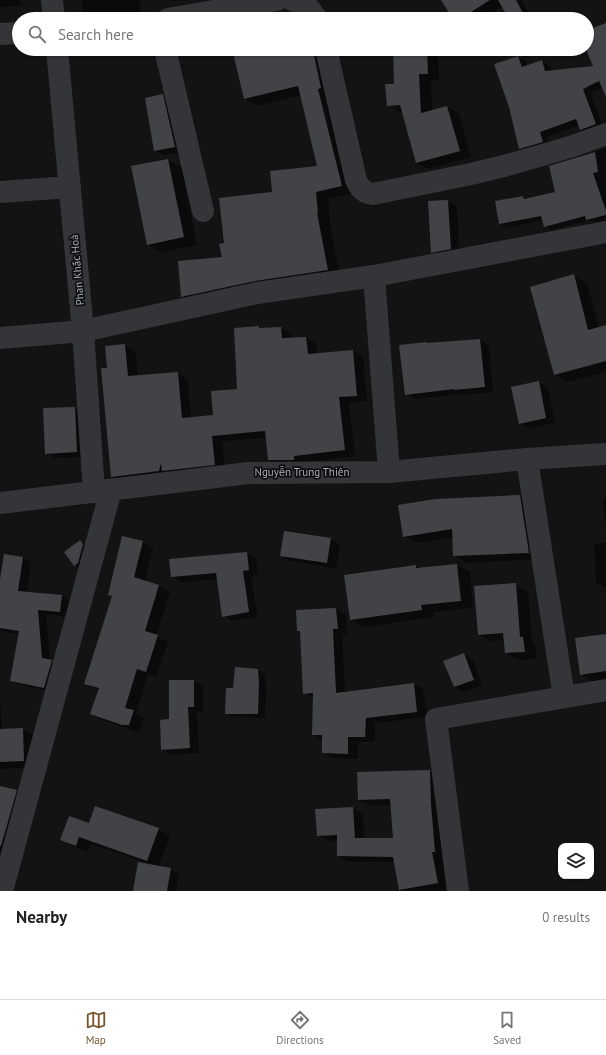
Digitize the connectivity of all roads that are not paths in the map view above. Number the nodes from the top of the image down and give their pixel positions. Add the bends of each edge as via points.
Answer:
1 (52, 0) edge
2 (277, 0) edge
3 (292, 0) edge
4 (53, 12) edge
5 (208, 12) edge
6 (312, 12) edge
7 (12, 33) edge
8 (0, 34) edge
9 (58, 56) edge
10 (167, 56) edge
11 (328, 56) edge
12 (606, 134) edge
13 (70, 187) junction
14 (0, 192) edge
15 (203, 211) dead end
16 (606, 232) edge
17 (374, 276) junction
18 (83, 330) junction
19 (0, 338) edge
20 (606, 454) edge
21 (527, 460) junction
22 (389, 472) junction
23 (102, 491) junction
24 (0, 503) edge
25 (606, 690) edge
26 (564, 698) junction
27 (2, 891) edge
28 (458, 891) edge

1 - 4 street
2 - 5 street
3 - 6 street via 308,7
7 - 8 street
9 - 13 street, Phan Khắc Hoà
10 - 15 street
11 - 12 street via 356,180 360,188 368,193 478,173
13 - 14 street
13 - 18 street, Phan Khắc Hoà
16 - 17 street
17 - 18 street via 257,293
17 - 22 street
18 - 19 street
18 - 23 street, Phan Khắc Hoà
20 - 21 street, Nguyễn Trung Thiên
21 - 22 street, Nguyễn Trung Thiên
21 - 26 street
22 - 23 street, Nguyễn Trung Thiên via 250,473
23 - 24 street, Nguyễn Trung Thiên
23 - 27 street, Phan Khắc Hoà
25 - 26 street
26 - 28 street via 436,718

